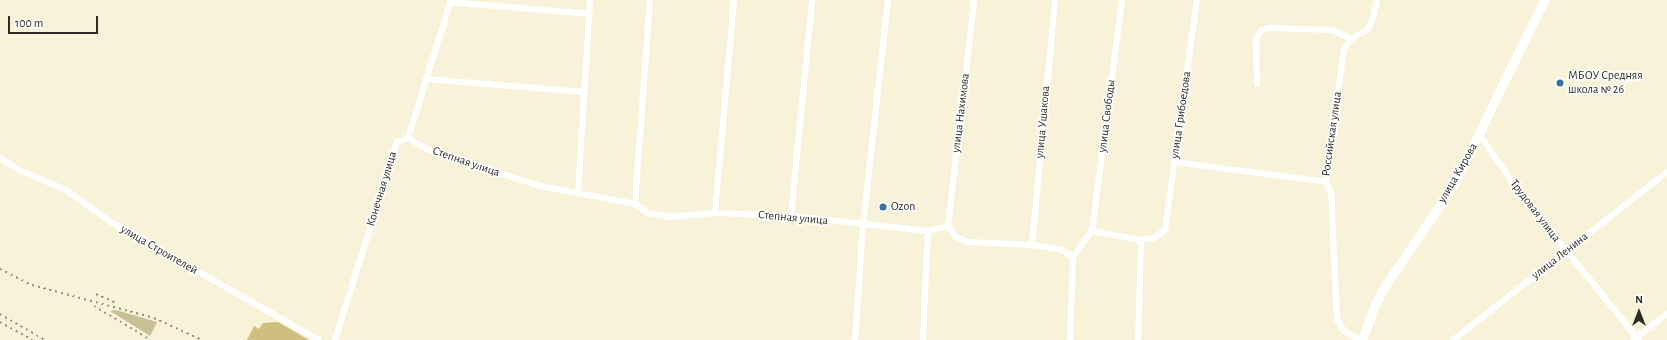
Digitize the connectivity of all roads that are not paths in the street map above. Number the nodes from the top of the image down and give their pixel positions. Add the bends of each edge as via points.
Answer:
1 (590, 0) edge
2 (650, 0) edge
3 (734, 0) edge
4 (812, 0) edge
5 (888, 0) edge
6 (974, 0) edge
7 (1055, 0) edge
8 (1122, 0) edge
9 (1197, 0) edge
10 (1376, 0) edge
11 (1544, 0) edge
12 (450, 1) edge
13 (589, 14) junction
14 (1351, 39) junction
15 (426, 79) junction
16 (1257, 84) dead end
17 (584, 92) junction
18 (1480, 135) junction
19 (408, 138) junction
20 (0, 158) edge
21 (1175, 162) junction
22 (1667, 172) edge
23 (1326, 182) junction
24 (578, 192) junction
25 (636, 204) junction
26 (715, 213) junction
27 (791, 216) junction
28 (863, 226) junction
29 (948, 226) junction
30 (928, 231) junction
31 (1092, 231) junction
32 (1141, 240) junction
33 (1032, 245) junction
34 (1566, 251) junction
35 (1073, 257) junction
36 (1667, 314) edge
37 (1636, 339) edge
38 (319, 340) edge
39 (335, 340) edge
40 (855, 340) edge
41 (923, 340) edge
42 (1070, 340) edge
43 (1138, 340) edge
44 (1361, 340) edge
45 (1453, 340) edge

1 - 13 street
2 - 25 street
3 - 26 street
4 - 27 street
5 - 28 street
6 - 29 street, улица Нахимова
7 - 33 street, улица Ушакова
8 - 31 street, улица Свободы
9 - 21 street, улица Грибоедова
10 - 14 street via 1374,18 1368,29
11 - 18 main road, улица Кирова
12 - 13 street
12 - 15 street
13 - 17 street
14 - 16 street via 1332,30 1268,28 1261,31 1256,40
14 - 23 street, Российская улица via 1344,49
15 - 17 street
15 - 19 street
17 - 24 street
18 - 34 street, Трудовая улица
18 - 44 main road, улица Кирова via 1454,184 1378,298
19 - 24 street, Степная улица via 429,150 540,186
19 - 39 street, Конечная улица via 397,142
20 - 38 street, улица Строителей via 21,171 66,190 111,222
21 - 23 street
21 - 32 street, улица Грибоедова via 1165,230 1154,238
22 - 34 street, улица Ленина
23 - 44 street, Российская улица via 1331,193 1337,319 1344,331
24 - 25 street, Степная улица
25 - 26 street, Степная улица via 648,213 670,217
26 - 27 street, Степная улица
27 - 28 street, Степная улица
28 - 30 street, Степная улица
28 - 40 street
29 - 30 street, Степная улица
29 - 33 street via 956,237 966,242
30 - 41 street
31 - 32 street
31 - 35 street
32 - 43 street
33 - 35 street via 1062,250
34 - 37 street, Трудовая улица
34 - 45 street, улица Ленина
35 - 42 street
36 - 37 street

